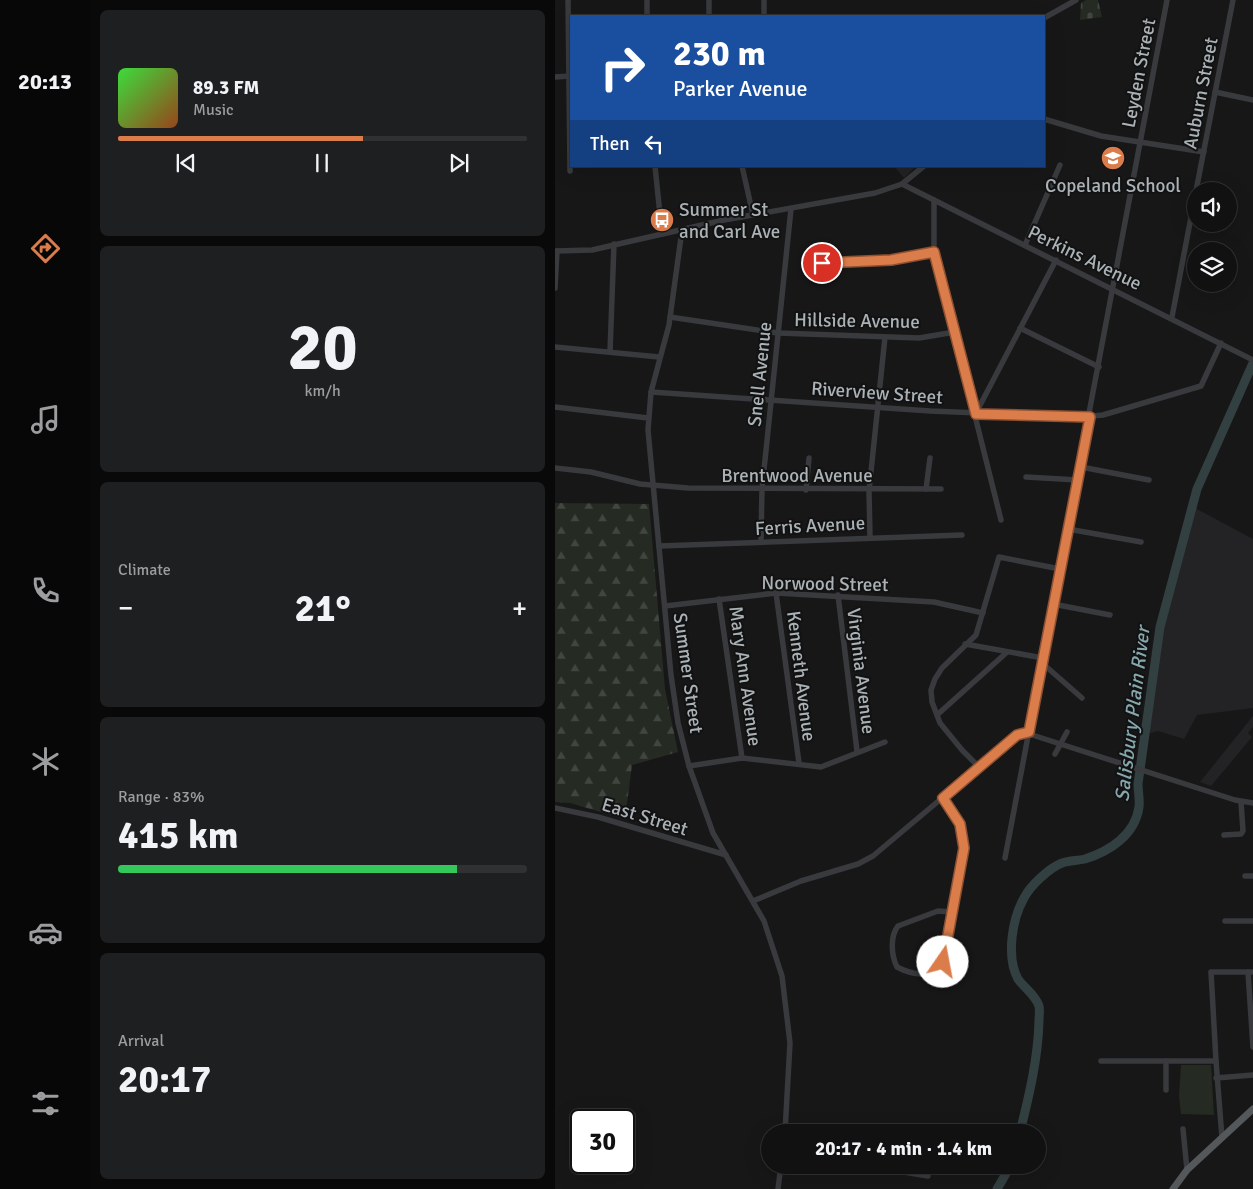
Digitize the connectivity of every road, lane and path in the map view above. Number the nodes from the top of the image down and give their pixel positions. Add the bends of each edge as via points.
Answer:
1 (568, 0) edge
2 (647, 0) edge
3 (709, 0) edge
4 (764, 0) edge
5 (1076, 0) edge
6 (1167, 0) edge
7 (1233, 0) edge
8 (647, 15) edge
9 (709, 15) edge
10 (764, 15) edge
11 (1045, 17) edge
12 (555, 76) edge
13 (570, 76) edge
14 (1215, 92) junction
15 (1253, 100) edge
16 (1045, 119) edge
17 (1141, 142) junction
18 (1204, 152) junction
19 (1060, 165) dead end
20 (655, 167) edge
21 (742, 167) edge
22 (923, 167) edge
23 (570, 171) dead end
24 (1198, 182) edge
25 (902, 184) junction
26 (934, 200) junction
27 (791, 209) junction
28 (753, 215) junction
29 (682, 230) junction
30 (1188, 232) edge
31 (662, 234) junction
32 (615, 244) junction
33 (1025, 245) junction
34 (556, 251) edge
35 (934, 252) junction
36 (1056, 260) junction
37 (822, 263) dead end
38 (555, 288) edge
39 (1114, 288) junction
40 (670, 317) junction
41 (1172, 318) junction
42 (1020, 328) junction
43 (955, 332) junction
44 (778, 333) junction
45 (885, 337) junction
46 (1221, 343) junction
47 (555, 347) edge
48 (610, 352) junction
49 (659, 357) junction
50 (1251, 358) edge
51 (1099, 367) junction
52 (651, 392) junction
53 (771, 400) junction
54 (555, 407) edge
55 (879, 408) junction
56 (976, 414) junction
57 (1090, 417) junction
58 (648, 418) junction
59 (809, 458) dead end
60 (931, 458) dead end
61 (1081, 467) junction
62 (555, 468) edge
63 (1026, 476) dead end
64 (1078, 480) junction
65 (1149, 480) dead end
66 (653, 485) junction
67 (762, 489) junction
68 (941, 489) dead end
69 (806, 490) junction
70 (926, 490) junction
71 (869, 491) junction
72 (1001, 520) dead end
73 (1068, 529) junction
74 (961, 535) dead end
75 (870, 537) junction
76 (761, 542) junction
77 (1141, 542) dead end
78 (659, 546) junction
79 (1060, 569) junction
80 (776, 593) junction
81 (838, 595) junction
82 (719, 599) junction
83 (1053, 604) junction
84 (665, 606) junction
85 (983, 613) junction
86 (1110, 615) dead end
87 (965, 644) junction
88 (1006, 653) junction
89 (1042, 661) junction
90 (1082, 698) dead end
91 (937, 715) junction
92 (1029, 732) junction
93 (1067, 732) dead end
94 (885, 742) dead end
95 (1061, 743) junction
96 (857, 751) junction
97 (1055, 754) dead end
98 (742, 758) junction
99 (799, 763) junction
100 (689, 766) junction
101 (979, 767) junction
102 (943, 798) junction
103 (1241, 802) junction
104 (1253, 802) edge
105 (555, 808) edge
106 (1224, 836) dead end
107 (726, 855) junction
108 (1005, 858) dead end
109 (1245, 876) dead end
110 (1253, 876) edge
111 (753, 901) junction
112 (952, 912) junction
113 (1225, 921) dead end
114 (1253, 921) edge
115 (1251, 972) edge
116 (1253, 1047) edge
117 (1101, 1061) dead end
118 (1166, 1061) junction
119 (1216, 1061) junction
120 (1253, 1075) edge
121 (1217, 1078) junction
122 (1166, 1090) dead end
123 (1253, 1109) edge
124 (786, 1124) edge
125 (1183, 1129) dead end
126 (1222, 1138) junction
127 (1187, 1170) junction
128 (780, 1174) edge
129 (916, 1174) edge
130 (928, 1176) dead end
131 (778, 1189) edge
132 (1173, 1189) edge

1 - 13 street
2 - 8 street
3 - 9 street
4 - 10 street
5 - 11 street
6 - 17 street, Leyden Street
7 - 14 street, Auburn Street
12 - 13 street
13 - 23 street
14 - 15 street
14 - 18 street, Auburn Street
16 - 17 street via 1101,136
17 - 18 street
17 - 39 street, Leyden Street
18 - 24 street, Auburn Street
19 - 33 street
20 - 31 street
21 - 28 street
22 - 25 street
25 - 26 street, Perkins Avenue
25 - 27 street via 875,193
26 - 33 street, Perkins Avenue
26 - 35 street
27 - 28 street
27 - 44 street, Snell Avenue
28 - 29 street
29 - 31 street
29 - 40 street, Summer Street
30 - 41 street, Auburn Street
31 - 32 street
32 - 34 street via 592,250
32 - 48 street
33 - 36 street, Perkins Avenue
34 - 38 street
35 - 37 street via 891,260
35 - 43 street
36 - 39 street, Perkins Avenue
36 - 42 street
39 - 41 street, Perkins Avenue
39 - 51 street, Leyden Street
40 - 44 street, Hillside Avenue
40 - 49 street, Summer Street
41 - 46 street, Perkins Avenue
42 - 51 street
42 - 56 street
43 - 45 street, Hillside Avenue via 919,338
43 - 56 street
44 - 45 street, Hillside Avenue
44 - 53 street, Snell Avenue
45 - 55 street
46 - 50 street, Perkins Avenue
46 - 57 street, Riverview Street via 1201,386
47 - 48 street
48 - 49 street
49 - 52 street, Summer Street
51 - 57 street, Leyden Street
52 - 53 street, Riverview Street
52 - 58 street, Summer Street
53 - 55 street, Riverview Street
53 - 67 street, Snell Avenue
54 - 58 street
55 - 56 street, Riverview Street
55 - 71 street
56 - 57 street, Riverview Street
56 - 72 street
57 - 61 street, Leyden Street
58 - 66 street, Summer Street
59 - 69 street
60 - 70 street
61 - 64 street, Leyden Street
61 - 65 street
62 - 66 street, Brentwood Avenue
63 - 64 street
64 - 73 street, Leyden Street
66 - 67 street, Brentwood Avenue
66 - 78 street, Summer Street
67 - 69 street, Brentwood Avenue
67 - 76 street, Snell Avenue
68 - 70 street, Brentwood Avenue
69 - 71 street, Brentwood Avenue
70 - 71 street, Brentwood Avenue
71 - 75 street
73 - 77 street
73 - 79 street, Leyden Street
74 - 75 street, Ferris Avenue
75 - 76 street, Ferris Avenue
76 - 78 street, Ferris Avenue
78 - 84 street, Summer Street
79 - 83 street, Leyden Street
79 - 85 street via 999,557
80 - 81 street, Norwood Street
80 - 82 street, Norwood Street
80 - 99 street, Kenneth Avenue
81 - 85 street, Norwood Street via 934,602
81 - 96 street, Virginia Avenue
82 - 84 street, Norwood Street
82 - 98 street, Mary Ann Avenue
83 - 86 street
83 - 89 street, Leyden Street
84 - 100 street, Summer Street via 675,705
85 - 87 street via 976,635
87 - 88 street
87 - 91 street via 933,682 931,698
88 - 89 street
88 - 91 street
89 - 90 street
89 - 92 street, Leyden Street
91 - 101 street via 957,744
92 - 95 street
92 - 101 street via 1017,735
92 - 108 street, Leyden Street
93 - 95 street
94 - 96 street
95 - 97 street
95 - 103 street
96 - 99 street via 821,767
98 - 99 street
98 - 100 street
100 - 107 street, Summer Street via 711,828
101 - 102 street
102 - 111 street via 869,859 792,884
102 - 112 street via 960,824 964,842 963,863
103 - 104 street
103 - 106 street via 1242,833
105 - 107 street, East Street via 599,817
107 - 111 street, Summer Street
109 - 110 street
111 - 124 street, Summer Street via 777,956 789,1018
112 - 112 street via 943,962 937,971 929,974 899,968 894,961 893,936 898,926 938,911
113 - 114 street
115 - 116 street
115 - 119 street via 1211,972
117 - 118 street
118 - 119 street
118 - 122 street
119 - 121 street
120 - 121 street
121 - 126 street
123 - 126 main road
125 - 127 street
126 - 127 main road
127 - 132 main road
128 - 131 street
129 - 130 street

